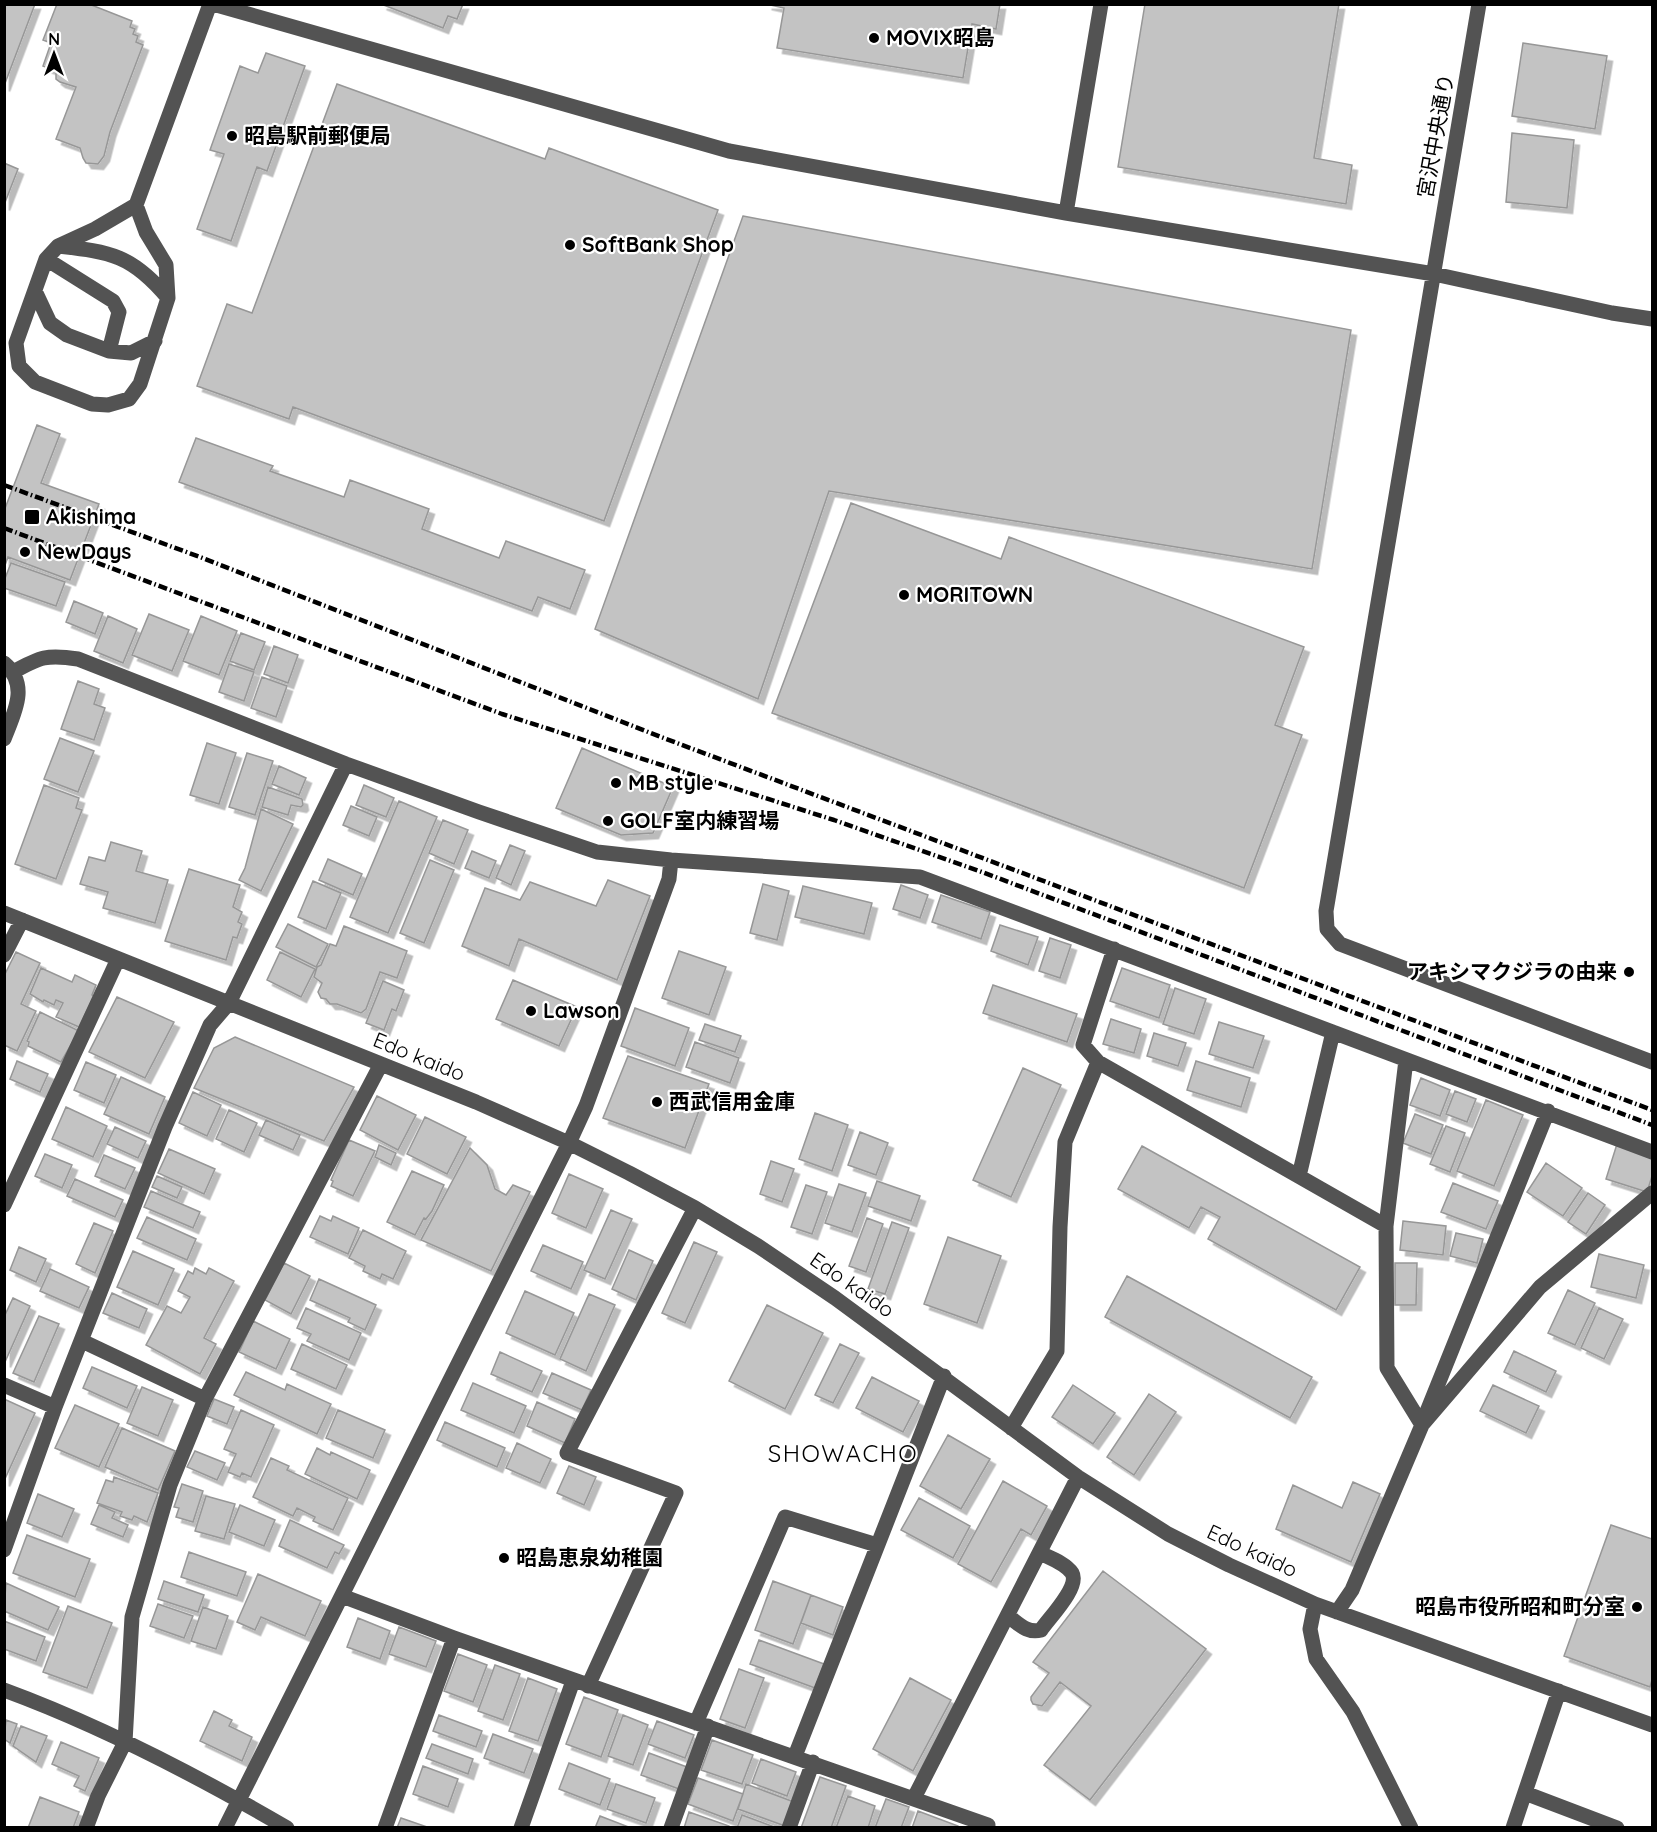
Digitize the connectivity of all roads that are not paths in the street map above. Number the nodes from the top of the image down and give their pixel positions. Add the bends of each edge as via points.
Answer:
1 (212, 4) edge
2 (1101, 4) edge
3 (1479, 4) edge
4 (136, 205) junction
5 (1066, 213) junction
6 (58, 246) junction
7 (46, 259) junction
8 (1434, 274) junction
9 (34, 291) junction
10 (168, 298) junction
11 (1653, 319) edge
12 (155, 341) junction
13 (109, 351) junction
14 (9, 667) edge
15 (4, 739) edge
16 (346, 764) junction
17 (671, 860) junction
18 (4, 913) edge
19 (21, 920) junction
20 (1114, 949) junction
21 (4, 955) edge
22 (118, 959) junction
23 (229, 1003) junction
24 (1333, 1032) junction
25 (1406, 1060) junction
26 (1098, 1062) junction
27 (1653, 1062) edge
28 (381, 1064) junction
29 (1548, 1111) junction
30 (570, 1143) junction
31 (1653, 1152) edge
32 (1299, 1176) junction
33 (1653, 1193) edge
34 (4, 1206) edge
35 (695, 1208) junction
36 (1386, 1226) junction
37 (82, 1341) junction
38 (944, 1376) junction
39 (4, 1385) edge
40 (205, 1399) junction
41 (55, 1407) junction
42 (1422, 1425) junction
43 (1011, 1428) junction
44 (1078, 1477) junction
45 (877, 1545) junction
46 (4, 1550) edge
47 (1040, 1553) junction
48 (342, 1596) junction
49 (1315, 1604) junction
50 (1336, 1612) junction
51 (1008, 1616) junction
52 (454, 1638) junction
53 (580, 1683) junction
54 (4, 1690) edge
55 (1559, 1691) junction
56 (702, 1724) junction
57 (1653, 1725) edge
58 (125, 1742) junction
59 (795, 1756) junction
60 (813, 1762) junction
61 (1525, 1793) junction
62 (914, 1798) junction
63 (239, 1800) junction
64 (86, 1827) edge
65 (225, 1827) edge
66 (287, 1827) edge
67 (385, 1827) edge
68 (521, 1827) edge
69 (671, 1827) edge
70 (789, 1827) edge
71 (986, 1827) edge
72 (1411, 1827) edge
73 (1513, 1827) edge
74 (1617, 1827) edge

1 - 4 street
1 - 5 street via 729,150
2 - 5 street
3 - 8 street, 宮沢中央通り
4 - 6 street
4 - 10 street via 146,232 166,265
5 - 8 street
6 - 7 street
6 - 10 street via 124,259 142,270
7 - 9 street
7 - 13 street via 113,302 119,312
8 - 11 street
8 - 27 street, 宮沢中央通り via 1326,911 1327,929 1340,944
9 - 12 street via 16,344 20,366 34,382 92,404 108,405 129,399 140,384
9 - 13 street via 50,323 68,335
10 - 12 street
12 - 13 street via 131,353
14 - 15 street via 19,686 19,699
14 - 16 street via 38,658 78,659
16 - 17 street via 597,852
16 - 23 street
17 - 20 street via 920,877
17 - 30 street via 669,879
18 - 19 street, Edo kaido
19 - 21 street
19 - 22 street, Edo kaido
20 - 24 street
20 - 26 street via 1083,1045
22 - 23 street, Edo kaido
22 - 34 street
23 - 28 street, Edo kaido
23 - 37 street via 210,1025 165,1127
24 - 25 street
24 - 32 street
25 - 29 street
25 - 36 street
26 - 32 street
26 - 43 street via 1065,1142 1058,1351
28 - 30 street, Edo kaido
28 - 40 street
29 - 31 street
29 - 42 street
30 - 35 street, Edo kaido
30 - 48 street
32 - 36 street
33 - 42 street via 1540,1287
35 - 38 street, Edo kaido via 758,1246
35 - 53 street via 567,1453 676,1493
36 - 42 street via 1387,1368
37 - 40 street
37 - 41 street
38 - 43 street, Edo kaido
38 - 45 street
39 - 41 street
40 - 58 street via 170,1485 132,1617
41 - 46 street
42 - 50 street via 1352,1590
43 - 44 street, Edo kaido
44 - 47 street
44 - 49 street, Edo kaido via 1167,1534
45 - 56 street via 785,1516
45 - 59 street
47 - 51 street
47 - 51 street via 1071,1572 1072,1588 1041,1630 1027,1630
48 - 52 street
48 - 63 street
49 - 50 street, Edo kaido
49 - 72 street via 1310,1629 1316,1659 1353,1713
50 - 55 street, Edo kaido
51 - 62 street
52 - 53 street
52 - 67 street
53 - 56 street
53 - 68 street
54 - 58 street
55 - 57 street, Edo kaido
55 - 61 street
56 - 59 street
56 - 69 street
58 - 63 street
58 - 64 street
59 - 60 street
60 - 62 street
60 - 70 street
61 - 73 street
61 - 74 street
62 - 71 street
63 - 65 street
63 - 66 street

